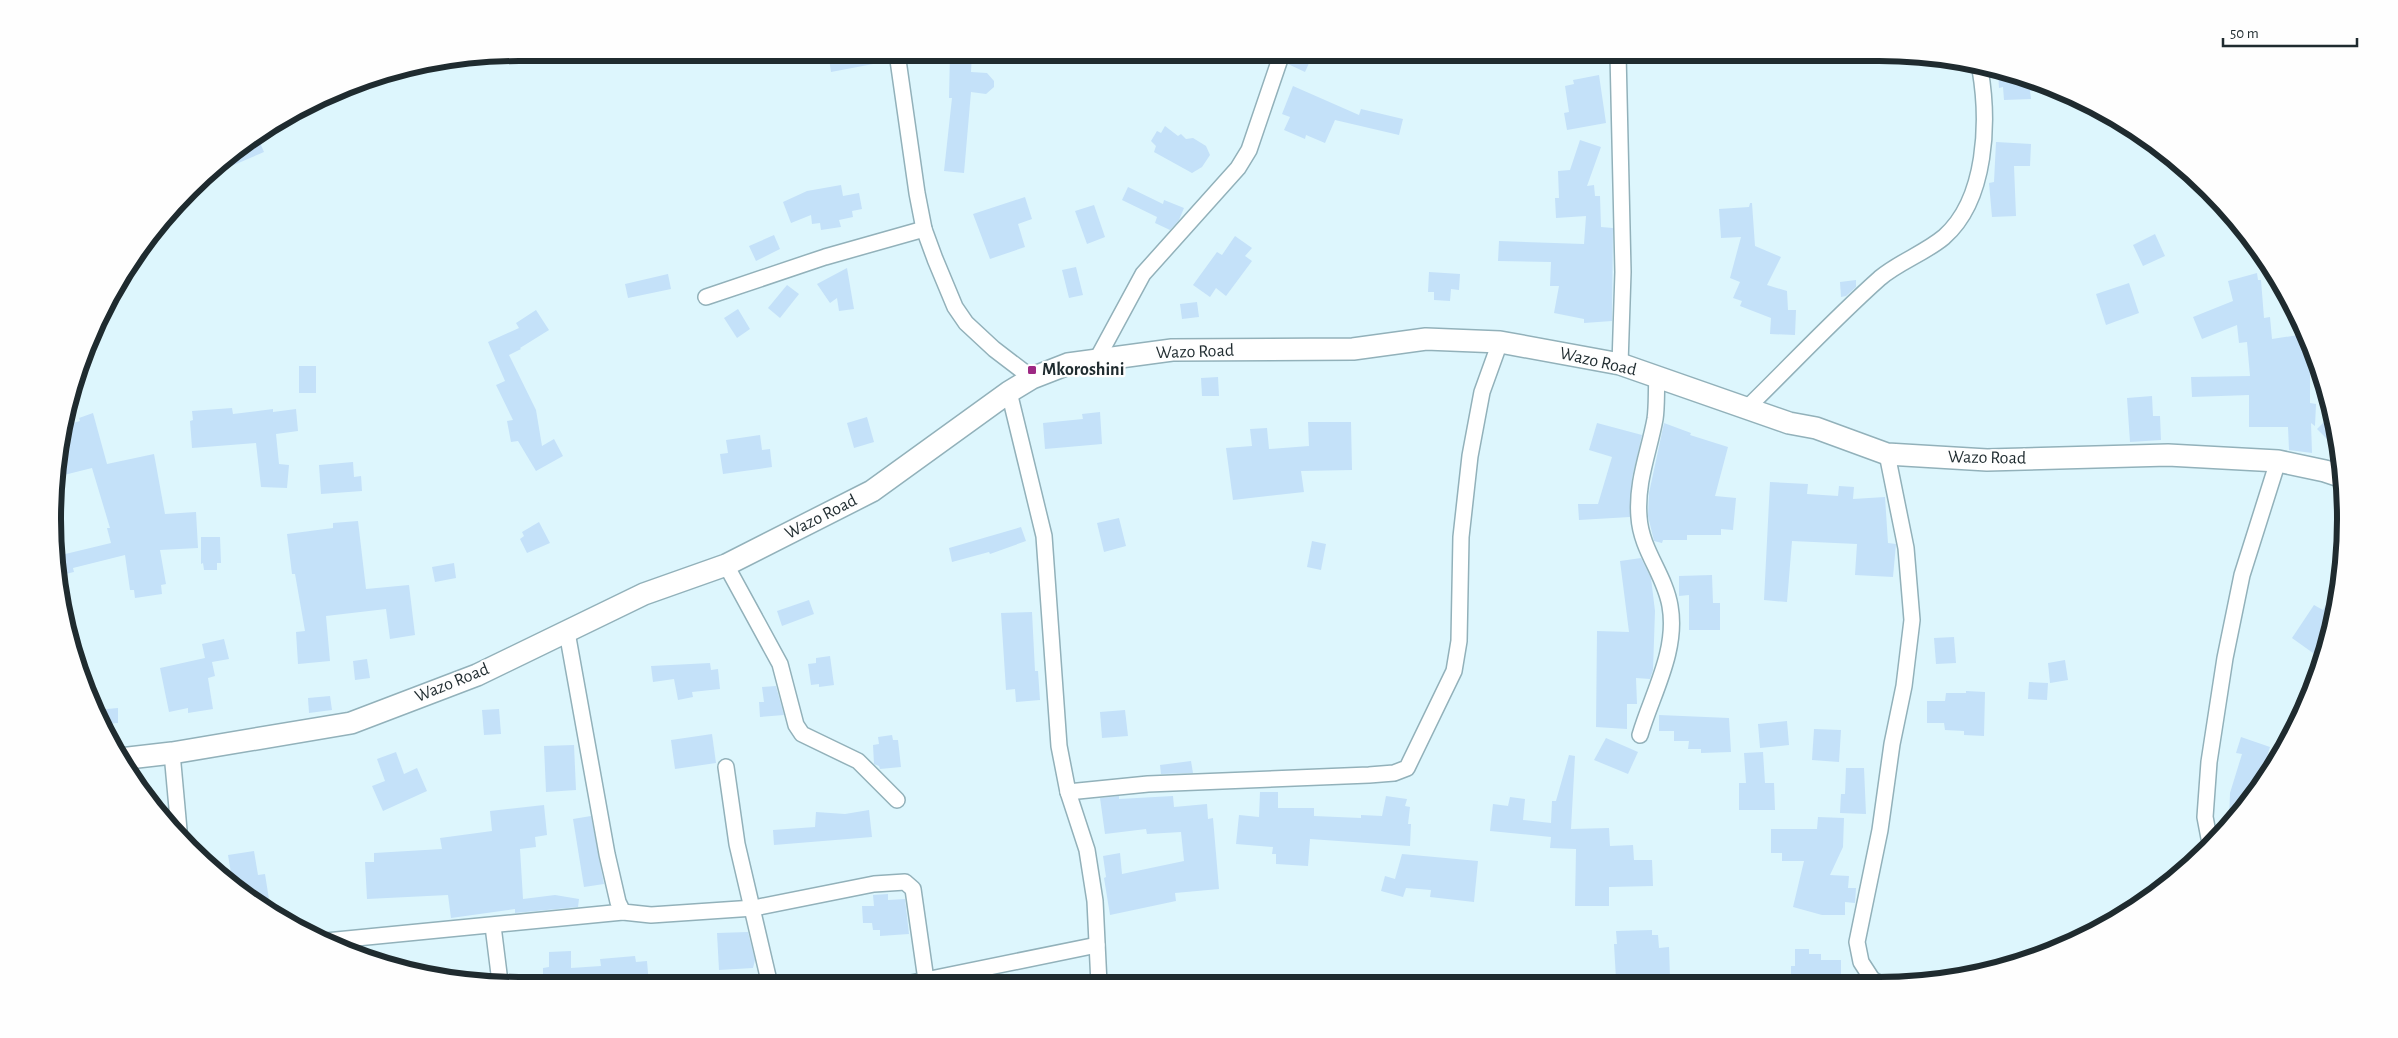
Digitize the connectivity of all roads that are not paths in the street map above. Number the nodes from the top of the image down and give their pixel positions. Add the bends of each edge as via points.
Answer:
1 (898, 61) edge
2 (1279, 61) edge
3 (1618, 61) edge
4 (1981, 73) edge
5 (924, 229) junction
6 (706, 297) dead end
7 (1500, 342) junction
8 (1097, 359) junction
9 (1620, 364) junction
10 (1657, 377) junction
11 (1032, 378) junction
12 (1009, 392) junction
13 (1746, 408) junction
14 (1887, 454) junction
15 (2278, 461) junction
16 (2334, 474) edge
17 (726, 565) junction
18 (568, 632) junction
19 (1640, 735) dead end
20 (172, 753) junction
21 (129, 757) edge
22 (726, 767) dead end
23 (1068, 792) junction
24 (898, 800) dead end
25 (179, 825) edge
26 (2209, 836) edge
27 (754, 908) junction
28 (623, 912) junction
29 (493, 926) junction
30 (339, 940) edge
31 (1097, 945) junction
32 (499, 976) edge
33 (768, 977) edge
34 (926, 977) edge
35 (941, 977) edge
36 (1099, 977) edge
37 (1871, 977) edge

1 - 5 street
2 - 8 street via 1249,150 1238,168 1143,274
3 - 9 street via 1623,272
4 - 13 street via 1985,99 1980,166 1974,190 1962,214 1944,237 1881,277
5 - 6 street via 834,254
5 - 11 street via 955,307 966,323
7 - 8 main road, Wazo Road via 1426,339 1353,349 1172,350
7 - 9 main road, Wazo Road
7 - 23 street via 1482,392 1470,456 1461,537 1459,641 1454,671 1407,768 1394,773 1369,775 1148,784
8 - 11 main road, Wazo Road via 1068,364
9 - 10 main road, Wazo Road
10 - 13 main road, Wazo Road
10 - 19 street via 1655,418 1640,478 1639,518 1645,547 1670,606 1671,631 1667,658
11 - 12 main road, Wazo Road
12 - 17 main road, Wazo Road via 872,491
12 - 23 street via 1044,536 1059,746
13 - 14 main road, Wazo Road via 1789,423 1816,428
14 - 15 main road, Wazo Road via 1987,460 2168,456
14 - 37 street via 1906,548 1912,620 1880,830 1857,942 1861,962
15 - 16 main road, Wazo Road
15 - 26 street via 2242,575 2225,658 2209,762 2205,817
17 - 18 main road, Wazo Road via 644,594
17 - 24 street via 780,664 796,725 802,734 858,761
18 - 20 main road, Wazo Road via 477,675 351,722
18 - 28 street via 607,854
20 - 21 main road, Wazo Road
20 - 25 street
22 - 27 street via 737,844
23 - 31 street via 1086,850 1096,901
27 - 28 street via 650,915
27 - 33 street
27 - 34 street via 874,884 909,884 914,889
28 - 29 street
29 - 30 street
29 - 32 street
31 - 35 street
31 - 36 street

